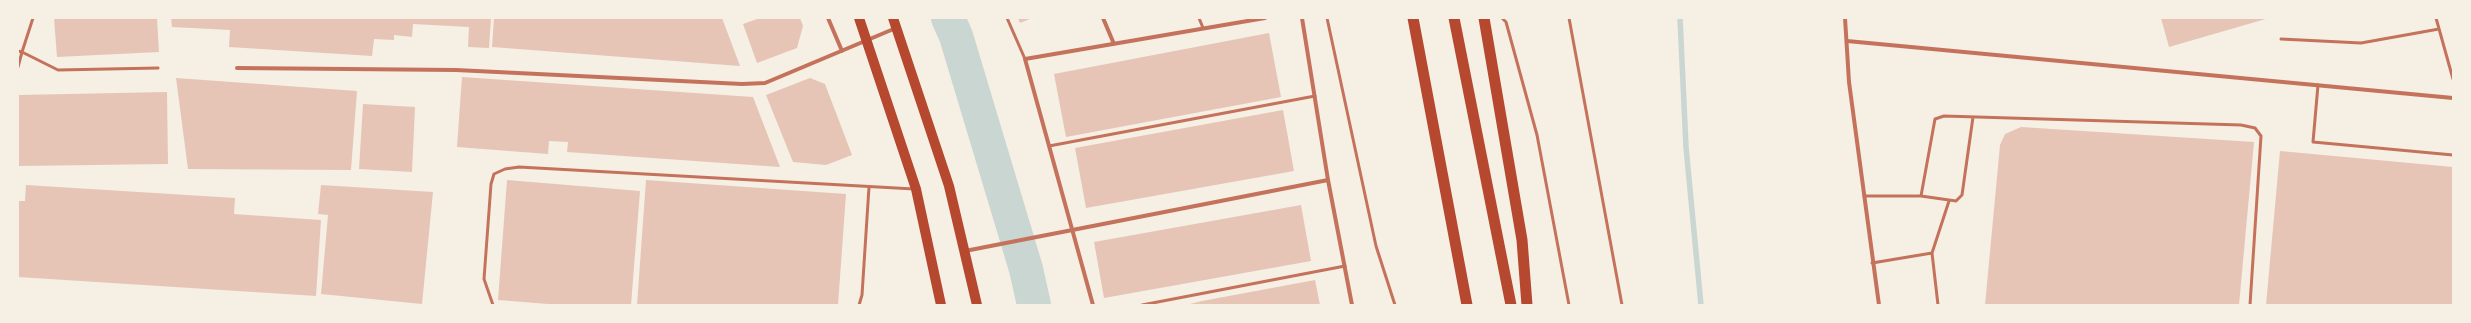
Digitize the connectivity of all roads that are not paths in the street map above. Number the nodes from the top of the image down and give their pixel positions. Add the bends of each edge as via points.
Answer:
1 (33, 18) edge
2 (828, 18) edge
3 (859, 18) edge
4 (893, 18) edge
5 (1006, 18) edge
6 (1103, 18) edge
7 (1199, 18) edge
8 (1265, 18) edge
9 (1302, 18) edge
10 (1327, 18) edge
11 (1413, 18) edge
12 (1454, 18) edge
13 (1484, 18) edge
14 (1502, 18) edge
15 (1569, 18) edge
16 (1845, 18) edge
17 (2436, 18) edge
18 (897, 28) junction
19 (1203, 28) junction
20 (2439, 29) junction
21 (2281, 39) dead end
22 (867, 40) junction
23 (1847, 41) junction
24 (1114, 44) junction
25 (20, 51) edge
26 (842, 51) junction
27 (2453, 57) edge
28 (1025, 59) junction
29 (2448, 59) junction
30 (18, 67) edge
31 (158, 68) dead end
32 (236, 68) dead end
33 (2453, 79) edge
34 (2318, 85) junction
35 (1315, 96) junction
36 (2453, 98) edge
37 (1973, 117) junction
38 (1049, 146) junction
39 (2453, 155) edge
40 (1328, 180) junction
41 (869, 187) junction
42 (916, 189) junction
43 (1864, 196) junction
44 (1921, 196) junction
45 (1949, 201) junction
46 (1073, 230) junction
47 (965, 251) junction
48 (1932, 253) junction
49 (1872, 263) junction
50 (1345, 266) junction
51 (493, 305) edge
52 (859, 305) edge
53 (941, 305) edge
54 (977, 305) edge
55 (1093, 305) edge
56 (1142, 305) edge
57 (1352, 305) edge
58 (1395, 305) edge
59 (1467, 305) edge
60 (1510, 305) edge
61 (1527, 305) edge
62 (1569, 305) edge
63 (1622, 305) edge
64 (1879, 305) edge
65 (1938, 305) edge
66 (2250, 305) edge

1 - 25 lane
2 - 26 street
3 - 22 main road
4 - 18 main road
5 - 28 lane
6 - 24 street
7 - 19 lane
8 - 19 street
9 - 35 street
10 - 58 lane via 1376,246
11 - 59 highway
12 - 60 highway
13 - 61 highway via 1522,240
14 - 62 lane via 1506,22 1537,135
15 - 63 lane
16 - 23 street
17 - 20 lane
18 - 22 street
18 - 47 main road via 949,186
19 - 24 street
20 - 21 lane via 2361,43
20 - 29 lane
22 - 26 street
22 - 42 main road
23 - 34 street
23 - 43 street via 1849,82
24 - 28 street
25 - 30 lane
25 - 31 lane via 58,70
26 - 32 street via 765,83 742,84 456,70
27 - 29 lane
28 - 38 street
29 - 33 lane
34 - 36 street
34 - 39 lane via 2313,142
35 - 38 lane
35 - 40 street
37 - 44 lane via 1935,118
37 - 45 lane via 1962,195 1956,202
37 - 66 lane via 2241,125 2255,128 2262,136
38 - 46 street
40 - 46 street
40 - 50 street
41 - 42 lane
41 - 51 lane via 519,167 505,169 494,174 491,184 484,279
41 - 52 lane via 862,295
42 - 53 main road
43 - 44 lane
43 - 49 street
44 - 45 lane
45 - 48 lane
46 - 47 street
46 - 55 street
47 - 54 main road
48 - 49 lane
48 - 65 lane
49 - 64 street
50 - 56 lane
50 - 57 street

